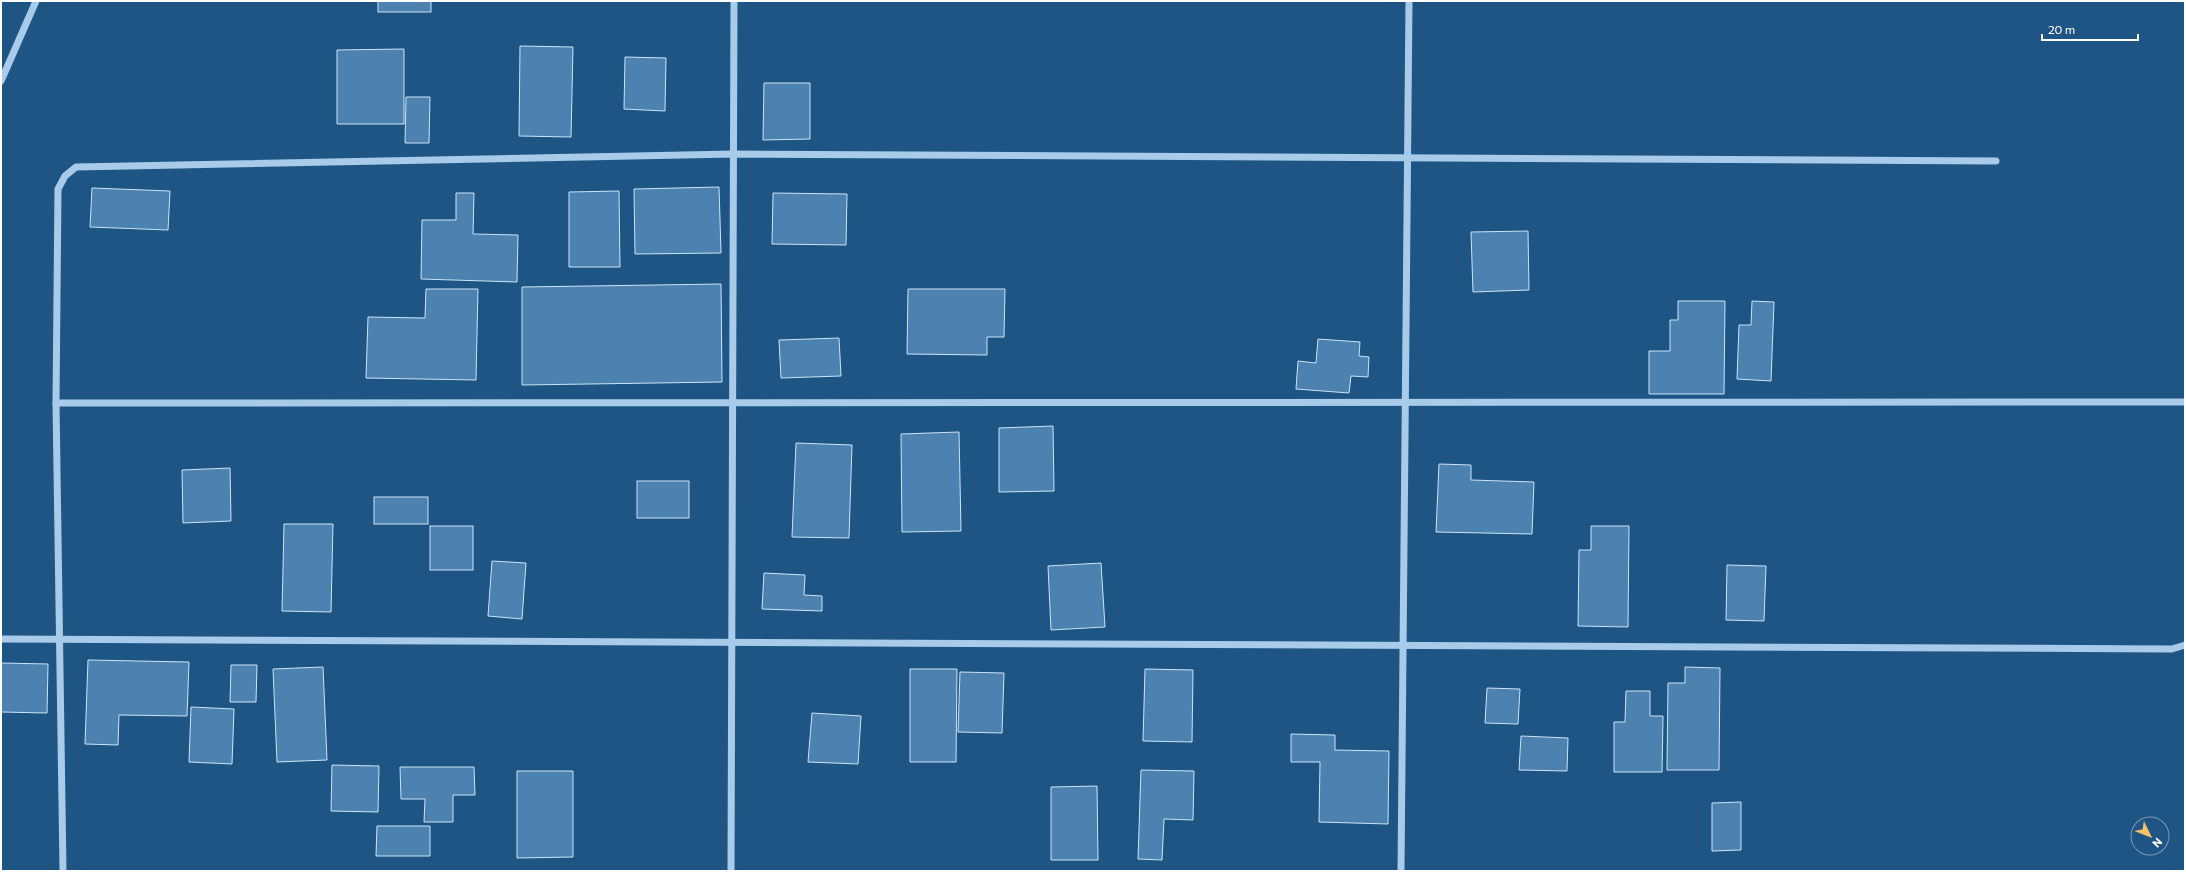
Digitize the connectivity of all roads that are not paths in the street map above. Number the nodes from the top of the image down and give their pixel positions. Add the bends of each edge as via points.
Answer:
1 (36, 1) edge
2 (734, 1) edge
3 (1409, 1) edge
4 (1, 80) edge
5 (733, 154) junction
6 (1407, 158) junction
7 (1996, 161) dead end
8 (733, 402) junction
9 (1405, 402) junction
10 (2185, 402) edge
11 (56, 403) junction
12 (1, 639) edge
13 (60, 640) junction
14 (732, 643) junction
15 (2185, 645) edge
16 (1403, 647) junction
17 (64, 871) edge
18 (731, 871) edge
19 (1401, 871) edge

1 - 4 street
2 - 5 street
3 - 6 street
5 - 6 street
5 - 8 street
5 - 11 street via 76,167 65,176 58,189
6 - 7 street
6 - 9 street
8 - 9 street
8 - 11 street
8 - 14 street
9 - 10 street
9 - 16 street
11 - 13 street
12 - 13 street
13 - 14 street
13 - 17 street
14 - 16 street
14 - 18 street
15 - 16 street via 2172,649
16 - 19 street

